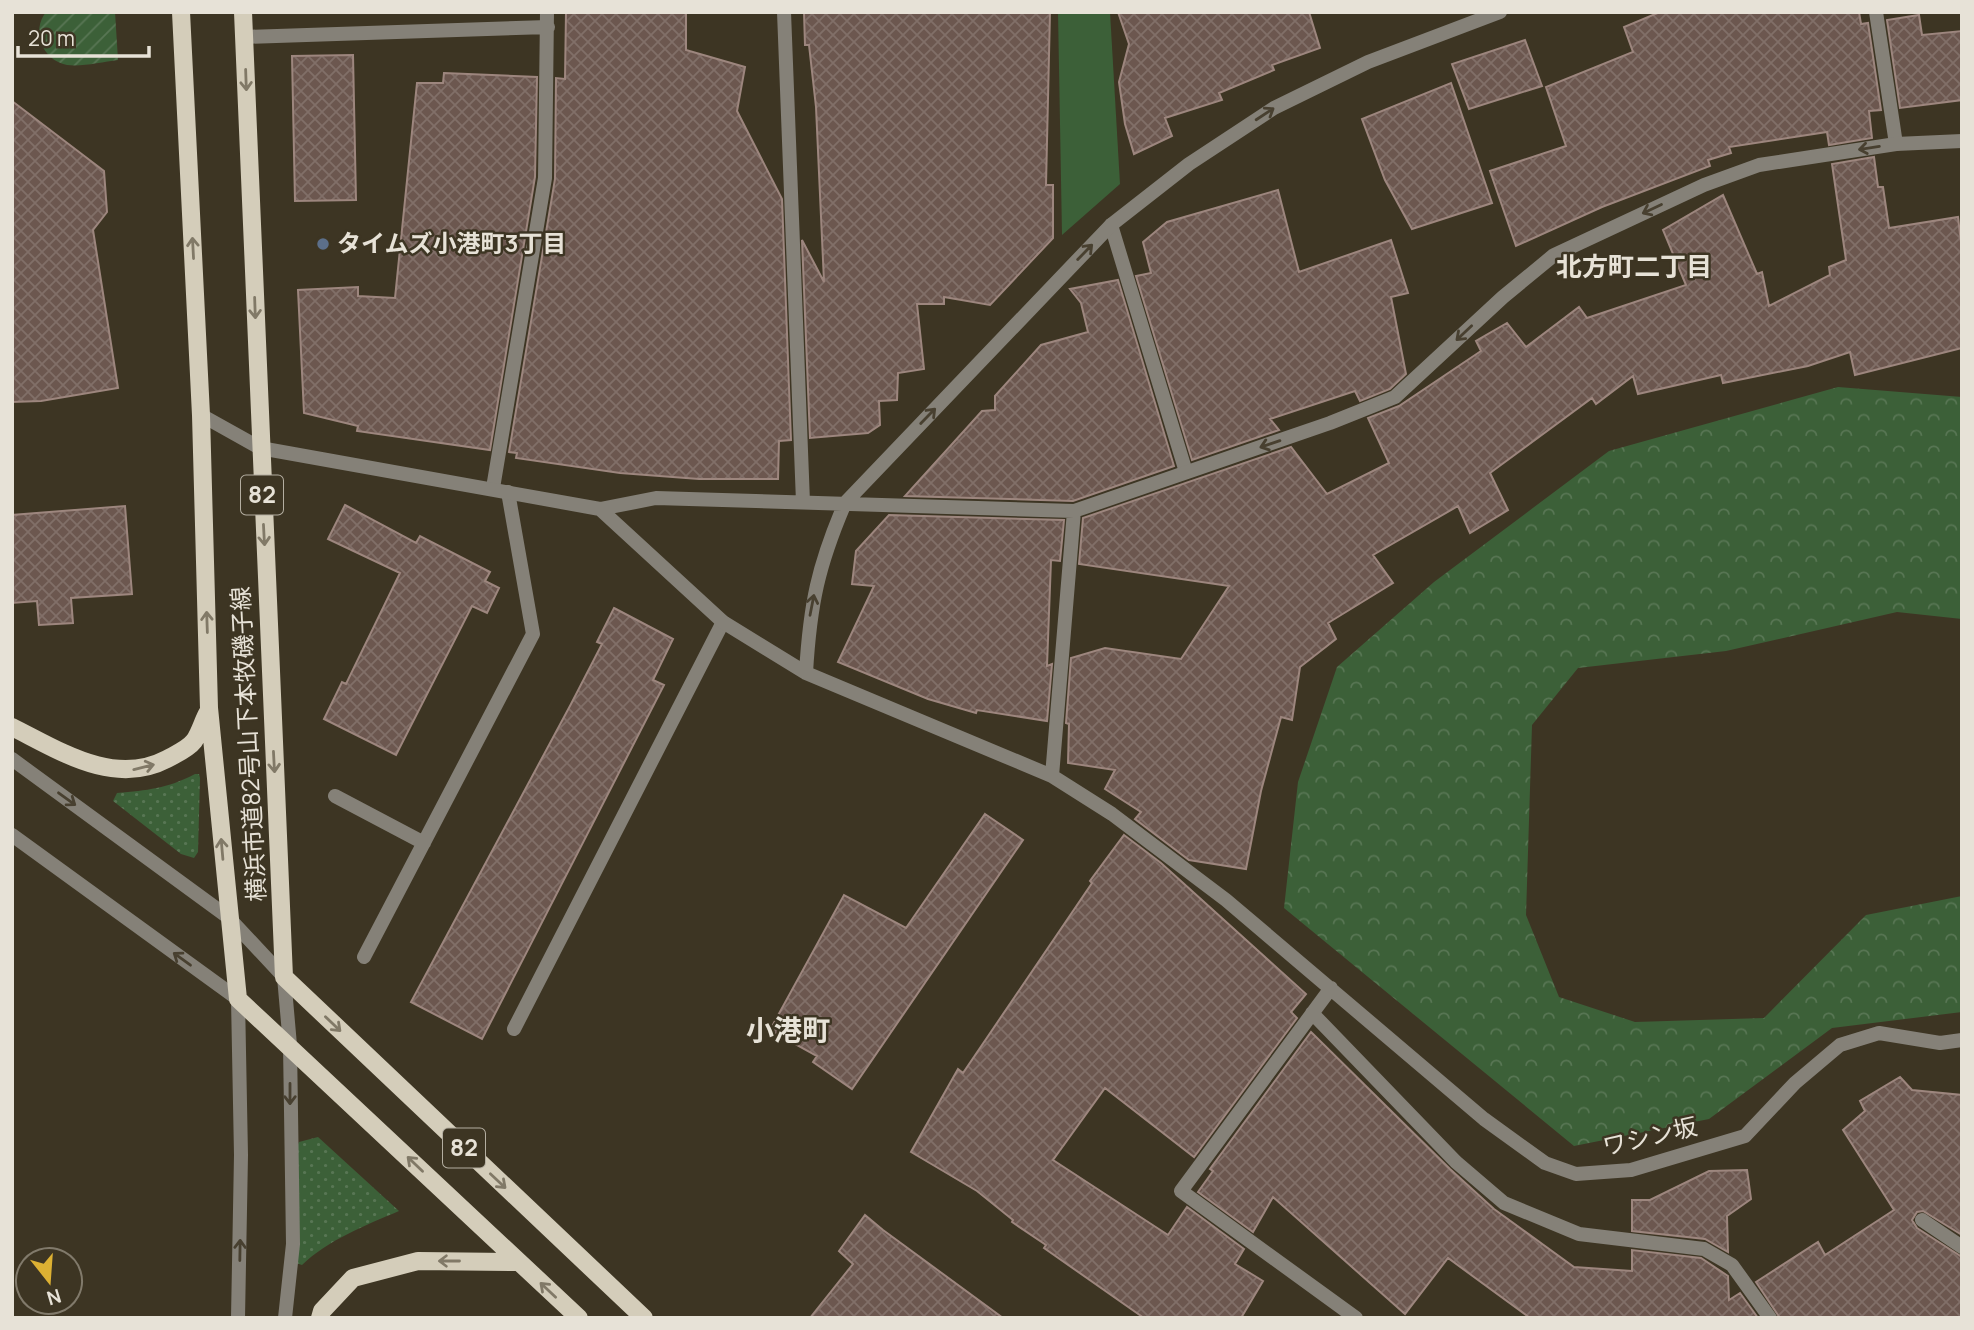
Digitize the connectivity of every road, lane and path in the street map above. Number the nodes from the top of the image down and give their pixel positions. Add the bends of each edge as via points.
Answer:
1 (181, 12) edge
2 (243, 12) edge
3 (784, 12) edge
4 (1500, 12) edge
5 (1876, 12) edge
6 (547, 20) edge
7 (244, 37) junction
8 (1962, 141) edge
9 (1896, 144) junction
10 (1111, 225) junction
11 (201, 415) junction
12 (260, 448) junction
13 (1186, 472) junction
14 (493, 488) junction
15 (508, 492) junction
16 (803, 502) junction
17 (845, 503) junction
18 (600, 509) junction
19 (1074, 511) junction
20 (723, 622) junction
21 (806, 673) junction
22 (209, 708) junction
23 (12, 727) edge
24 (12, 759) edge
25 (1052, 776) junction
26 (335, 796) dead end
27 (12, 835) edge
28 (424, 843) junction
29 (228, 917) junction
30 (364, 957) dead end
31 (284, 977) junction
32 (1331, 988) junction
33 (238, 999) junction
34 (1312, 1013) junction
35 (514, 1029) dead end
36 (1962, 1040) edge
37 (290, 1045) junction
38 (1922, 1220) dead end
39 (1962, 1247) edge
40 (518, 1262) junction
41 (238, 1318) edge
42 (285, 1318) edge
43 (320, 1318) edge
44 (579, 1318) edge
45 (644, 1318) edge
46 (1356, 1318) edge
47 (1770, 1318) edge

11 -> 1 main road, 横浜市道82号山下本牧磯子線
2 - 7 main road, 横浜市道82号山下本牧磯子線 / 82
3 - 16 street
10 -> 4 street via 1189,164 1274,108 1368,62
5 - 9 street
6 - 7 street
6 - 14 street via 545,178
7 -> 12 main road, 横浜市道82号山下本牧磯子線 / 82
8 - 9 street
9 -> 13 street via 1759,165 1704,185 1554,255 1395,397
10 - 13 street
17 -> 10 street
11 - 12 street
22 -> 11 main road, 横浜市道82号山下本牧磯子線
12 - 14 street
12 -> 31 main road, 横浜市道82号山下本牧磯子線 / 82
13 - 19 street
14 - 15 street
15 - 18 street
15 - 28 street via 533,634
16 - 17 street
16 - 18 street via 656,498
17 - 19 street
21 -> 17 street via 810,612 823,555
18 - 20 street, ワシン坂
19 - 25 street
20 - 21 street, ワシン坂
20 - 35 street
21 - 25 street, ワシン坂
23 -> 22 main road via 98,766 144,769 194,741
29 -> 22 main road, 横浜市道82号山下本牧磯子線
24 -> 29 street
25 - 32 street, ワシン坂 via 1112,814 1215,892
26 - 28 street
33 -> 27 street
28 - 30 street
29 - 31 street
29 - 33 main road, 横浜市道82号山下本牧磯子線
31 - 37 street
31 -> 45 main road, 82
32 - 34 street
32 - 36 street, ワシン坂 via 1484,1119 1545,1163 1576,1174 1631,1170 1745,1136 1795,1083 1840,1045 1879,1033 1940,1043
33 - 37 main road, 82
41 -> 33 street via 242,1155
34 - 46 street via 1181,1191
34 - 47 street via 1456,1162 1504,1203 1579,1234 1704,1249 1732,1265
40 -> 37 main road, 82
37 -> 42 street via 293,1244
38 - 39 street
40 -> 43 main road via 418,1261 353,1278
44 -> 40 main road, 82

